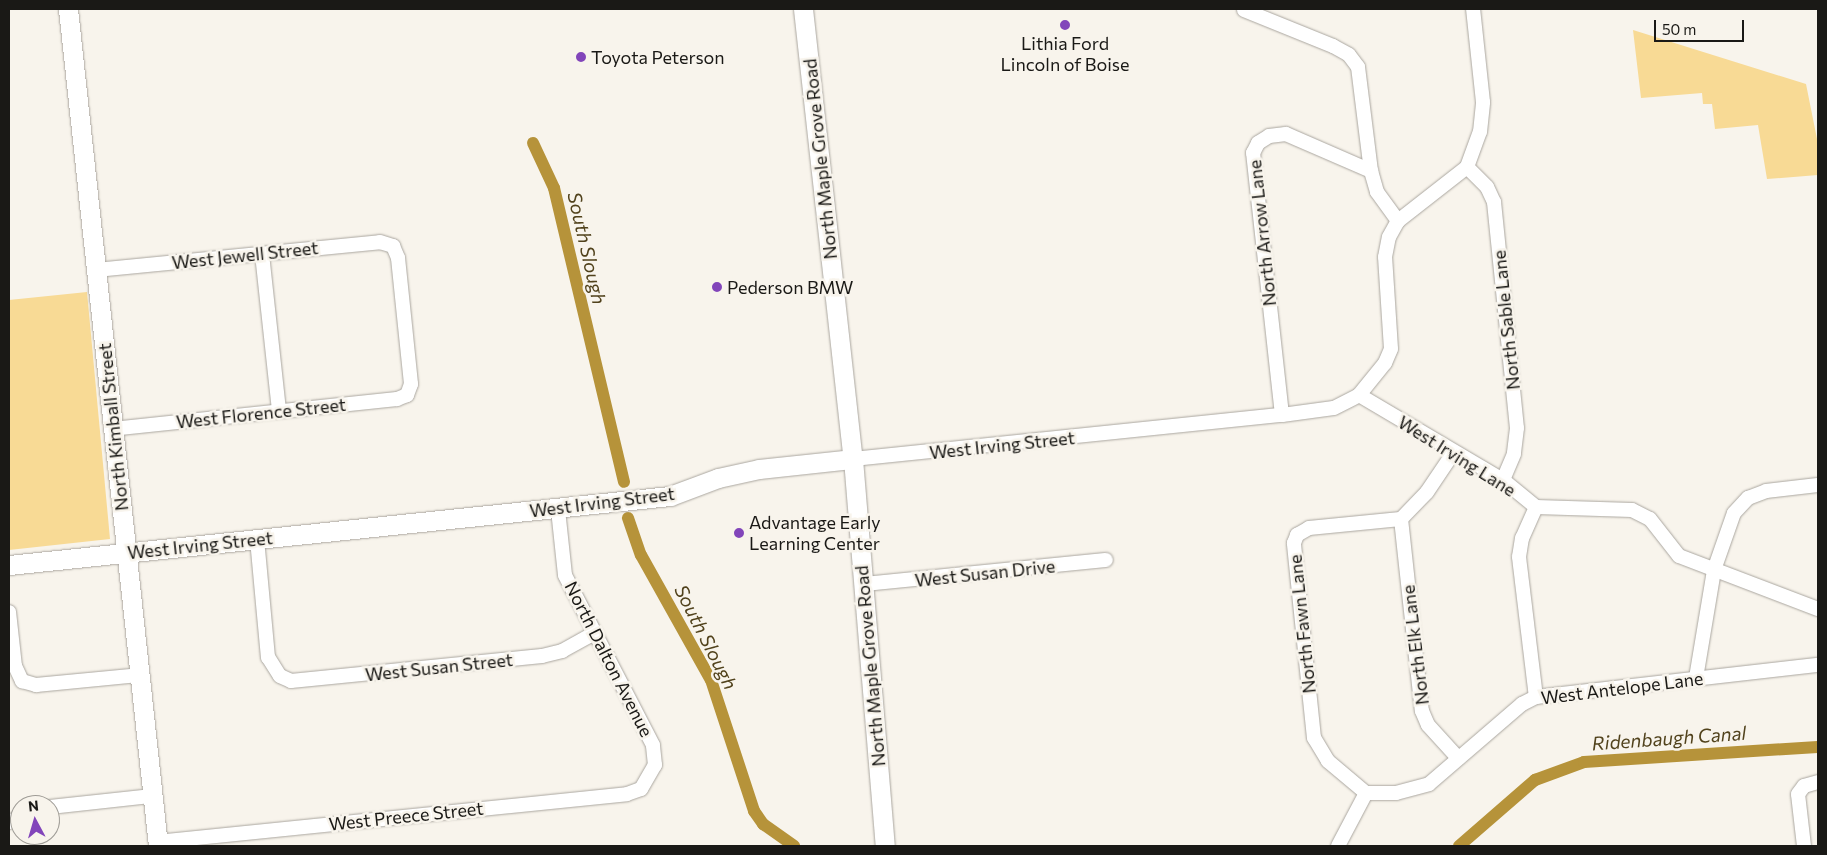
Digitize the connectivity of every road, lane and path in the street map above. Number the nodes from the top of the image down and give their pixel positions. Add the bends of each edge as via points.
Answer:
1 (68, 9) edge
2 (803, 9) edge
3 (1472, 9) edge
4 (1244, 10) edge
5 (1467, 167) junction
6 (1371, 171) junction
7 (1398, 221) junction
8 (262, 254) junction
9 (96, 270) junction
10 (408, 395) joint
11 (1359, 395) junction
12 (279, 411) junction
13 (1282, 415) junction
14 (113, 429) junction
15 (1454, 452) junction
16 (853, 459) junction
17 (1503, 480) junction
18 (1818, 485) edge
19 (1536, 507) junction
20 (558, 509) junction
21 (1401, 519) junction
22 (257, 539) junction
23 (126, 552) junction
24 (1106, 560) dead end
25 (9, 564) edge
26 (1714, 570) junction
27 (864, 584) junction
28 (1818, 609) edge
29 (9, 612) edge
30 (594, 633) junction
31 (1818, 665) edge
32 (139, 675) junction
33 (1696, 678) junction
34 (1536, 697) junction
35 (1458, 758) junction
36 (650, 778) joint
37 (1818, 782) edge
38 (1366, 793) junction
39 (152, 796) junction
40 (60, 806) edge
41 (157, 844) edge
42 (885, 846) edge
43 (1338, 846) edge
44 (1804, 846) edge

1 - 9 street, North Kimball Street
2 - 16 street, North Maple Grove Road
3 - 5 street via 1483,102 1480,132
4 - 6 street via 1333,46 1349,55 1358,66
5 - 7 street
5 - 17 street, North Sable Lane via 1488,187 1494,202 1516,428 1514,454
6 - 7 street via 1377,192
6 - 13 street, North Arrow Lane via 1286,134 1269,136 1258,143 1254,152
7 - 11 street via 1385,257 1391,349 1385,363
8 - 9 street, West Jewell Street
8 - 10 street, West Jewell Street via 380,242 393,246 398,258 410,374
8 - 12 street
9 - 14 street, North Kimball Street
10 - 12 street, West Florence Street
11 - 13 street via 1334,408
11 - 15 street, West Irving Lane
12 - 14 street, West Florence Street
13 - 16 street, West Irving Street
14 - 23 street, North Kimball Street
15 - 17 street, West Irving Lane
15 - 21 street via 1427,492
16 - 20 street, West Irving Street via 759,469 718,478 670,496
16 - 27 street, North Maple Grove Road
17 - 19 street, West Irving Lane
18 - 26 street via 1766,491 1748,498 1734,513
19 - 26 street via 1632,510 1650,519 1679,556
19 - 34 street via 1522,538 1519,557
20 - 22 street, West Irving Street
20 - 30 street, North Dalton Avenue via 565,575
21 - 35 street, North Elk Lane via 1422,711 1428,725
21 - 38 street, North Fawn Lane via 1309,528 1297,535 1294,543 1314,738 1328,761
22 - 23 street, West Irving Street
22 - 30 street, West Susan Street via 268,657 280,676 302,681 542,656 562,651
23 - 25 street, West Irving Street
23 - 32 street, North Kimball Street
24 - 27 street, West Susan Drive
26 - 28 street
26 - 33 street
27 - 42 street, North Maple Grove Road
29 - 32 street via 15,666 22,681 36,686
30 - 36 street, North Dalton Avenue via 653,746 655,764
31 - 33 street, West Antelope Lane
32 - 39 street, North Kimball Street
33 - 34 street, West Antelope Lane
34 - 35 street, West Antelope Lane via 1522,704
35 - 38 street, West Antelope Lane via 1429,784 1396,793
36 - 41 street, West Preece Street via 641,789 627,794
37 - 44 street via 1804,786 1798,794 1796,804
38 - 43 street
39 - 40 street
39 - 41 street, North Kimball Street

